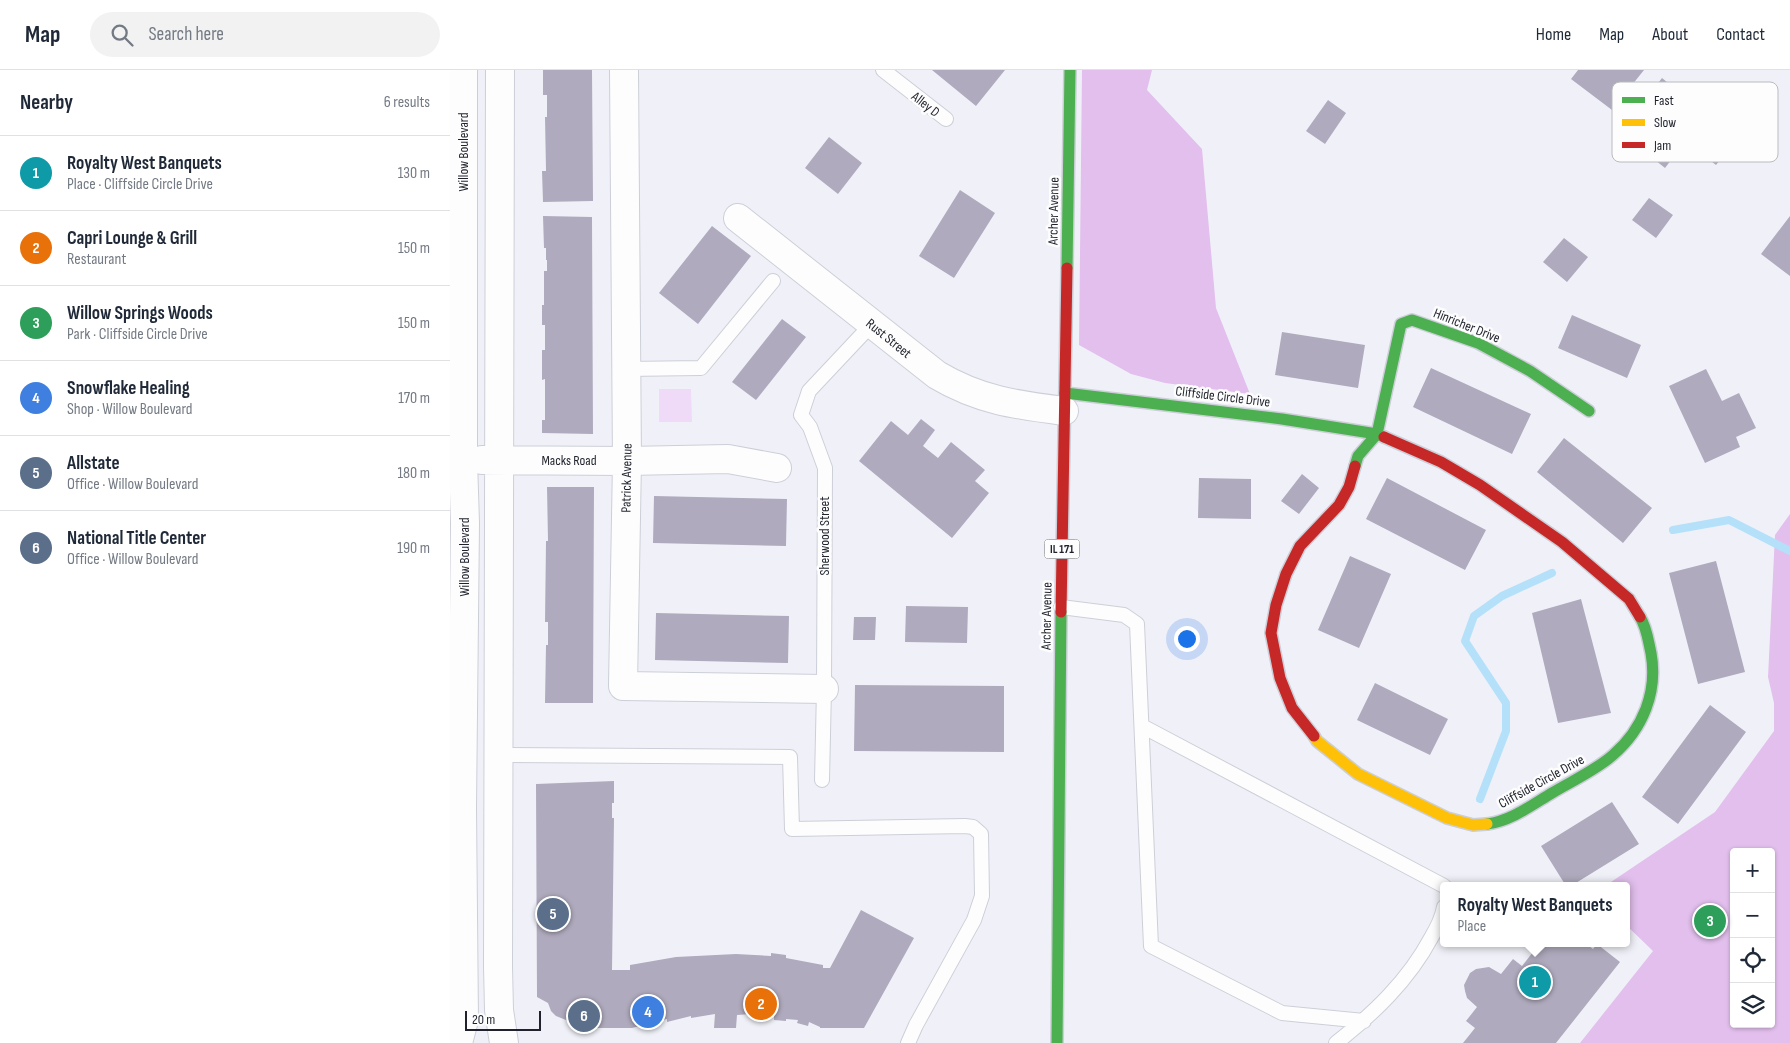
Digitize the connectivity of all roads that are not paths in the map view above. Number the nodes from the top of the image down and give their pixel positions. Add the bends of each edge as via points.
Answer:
1 (463, 70) edge
2 (500, 70) edge
3 (624, 70) edge
4 (883, 70) edge
5 (1070, 70) edge
6 (946, 119) dead end
7 (738, 218) dead end
8 (773, 281) dead end
9 (872, 324) junction
10 (626, 369) junction
11 (1064, 402) junction
12 (1589, 411) dead end
13 (1377, 434) junction
14 (500, 459) junction
15 (456, 460) edge
16 (627, 461) junction
17 (777, 468) dead end
18 (1061, 607) junction
19 (824, 688) junction
20 (1142, 726) junction
21 (500, 755) junction
22 (822, 780) dead end
23 (1440, 884) edge
24 (1440, 920) edge
25 (1364, 1021) junction
26 (458, 1043) edge
27 (471, 1043) edge
28 (497, 1043) edge
29 (504, 1043) edge
30 (908, 1043) edge
31 (1057, 1043) edge
32 (1336, 1043) edge

1 - 15 street, Willow Boulevard
2 - 14 street
3 - 10 street, Patrick Avenue
4 - 6 lane, Alley D
5 - 11 street, Archer Avenue / IL 171
7 - 9 street, Rust Street
8 - 10 lane via 701,368
9 - 11 street, Rust Street via 937,375 958,387 1005,402
9 - 19 lane, Sherwood Street via 809,391 802,415 810,427 825,468
10 - 16 street, Patrick Avenue
11 - 13 street, Cliffside Circle Drive via 1282,419
11 - 18 street, Archer Avenue / IL 171
12 - 13 street, Hinricher Drive via 1530,371 1478,342 1412,320 1401,324
13 - 13 street, Cliffside Circle Drive via 1441,462 1512,506 1562,542 1629,599 1645,624 1653,665 1652,691 1644,715 1629,738 1593,769 1513,816 1494,823 1473,825 1447,818 1358,774 1317,741 1292,708 1280,678 1271,633 1286,574 1300,546 1339,505 1349,487 1358,456
14 - 15 street, Macks Road
14 - 16 street, Macks Road
14 - 21 street
15 - 26 street, Willow Boulevard via 465,522 464,1020
16 - 17 street, Macks Road via 728,459
16 - 19 street, Patrick Avenue via 623,686
18 - 20 lane via 1124,615 1137,624
18 - 31 street, Archer Avenue / IL 171
19 - 22 lane, Sherwood Street
20 - 23 lane
20 - 25 lane via 1151,946 1282,1013
21 - 29 street via 498,975
21 - 30 lane via 790,757 792,830 973,827 980,834 982,896 974,920
24 - 25 lane via 1400,985
25 - 32 lane
27 - 28 street

